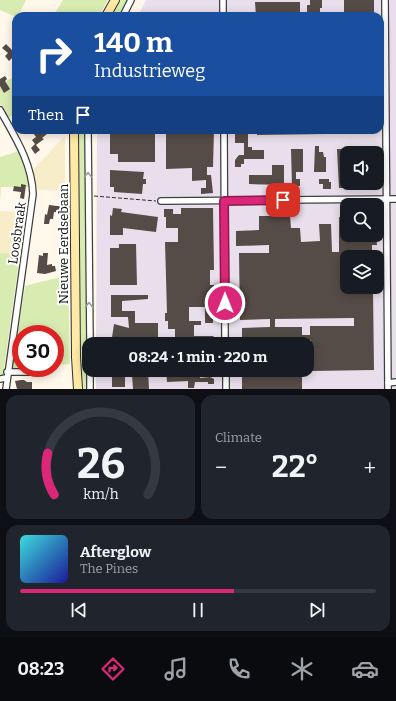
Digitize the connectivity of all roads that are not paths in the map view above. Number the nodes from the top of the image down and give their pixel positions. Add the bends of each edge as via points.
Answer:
1 (114, 0) edge
2 (131, 0) edge
3 (223, 0) edge
4 (385, 0) edge
5 (108, 12) edge
6 (124, 12) edge
7 (223, 12) edge
8 (0, 110) edge
9 (12, 134) edge
10 (12, 134) edge
11 (74, 134) edge
12 (88, 134) edge
13 (224, 134) edge
14 (386, 199) junction
15 (396, 199) edge
16 (161, 201) road end
17 (224, 201) junction
18 (90, 337) edge
19 (225, 337) edge
20 (76, 357) junction
21 (7, 372) junction
22 (12, 372) edge
23 (90, 377) edge
24 (226, 377) edge
25 (3, 379) edge
26 (388, 382) junction
27 (396, 382) edge
28 (6, 389) edge
29 (73, 389) edge
30 (78, 389) edge
31 (90, 389) edge
32 (226, 389) edge
33 (388, 389) edge

1 - 5 main road
2 - 6 street
3 - 7 street
4 - 14 street
8 - 10 street, Loosbraak
9 - 21 street, Loosbraak via 29,167 33,194
11 - 20 main road, Nieuwe Eerdsebaan
18 -> 12 street, Nieuwe Eerdsebaan
13 - 17 street
14 - 15 street
14 - 17 street
14 - 26 street
16 - 17 street
17 - 19 street
20 - 29 main road, Nieuwe Eerdsebaan
20 - 30 main road, Nieuwe Eerdsebaan
21 - 22 street
21 - 25 street, Loosbraak
23 - 31 street
24 - 32 street
25 - 28 street, Loosbraak
26 - 27 street
26 - 33 street

